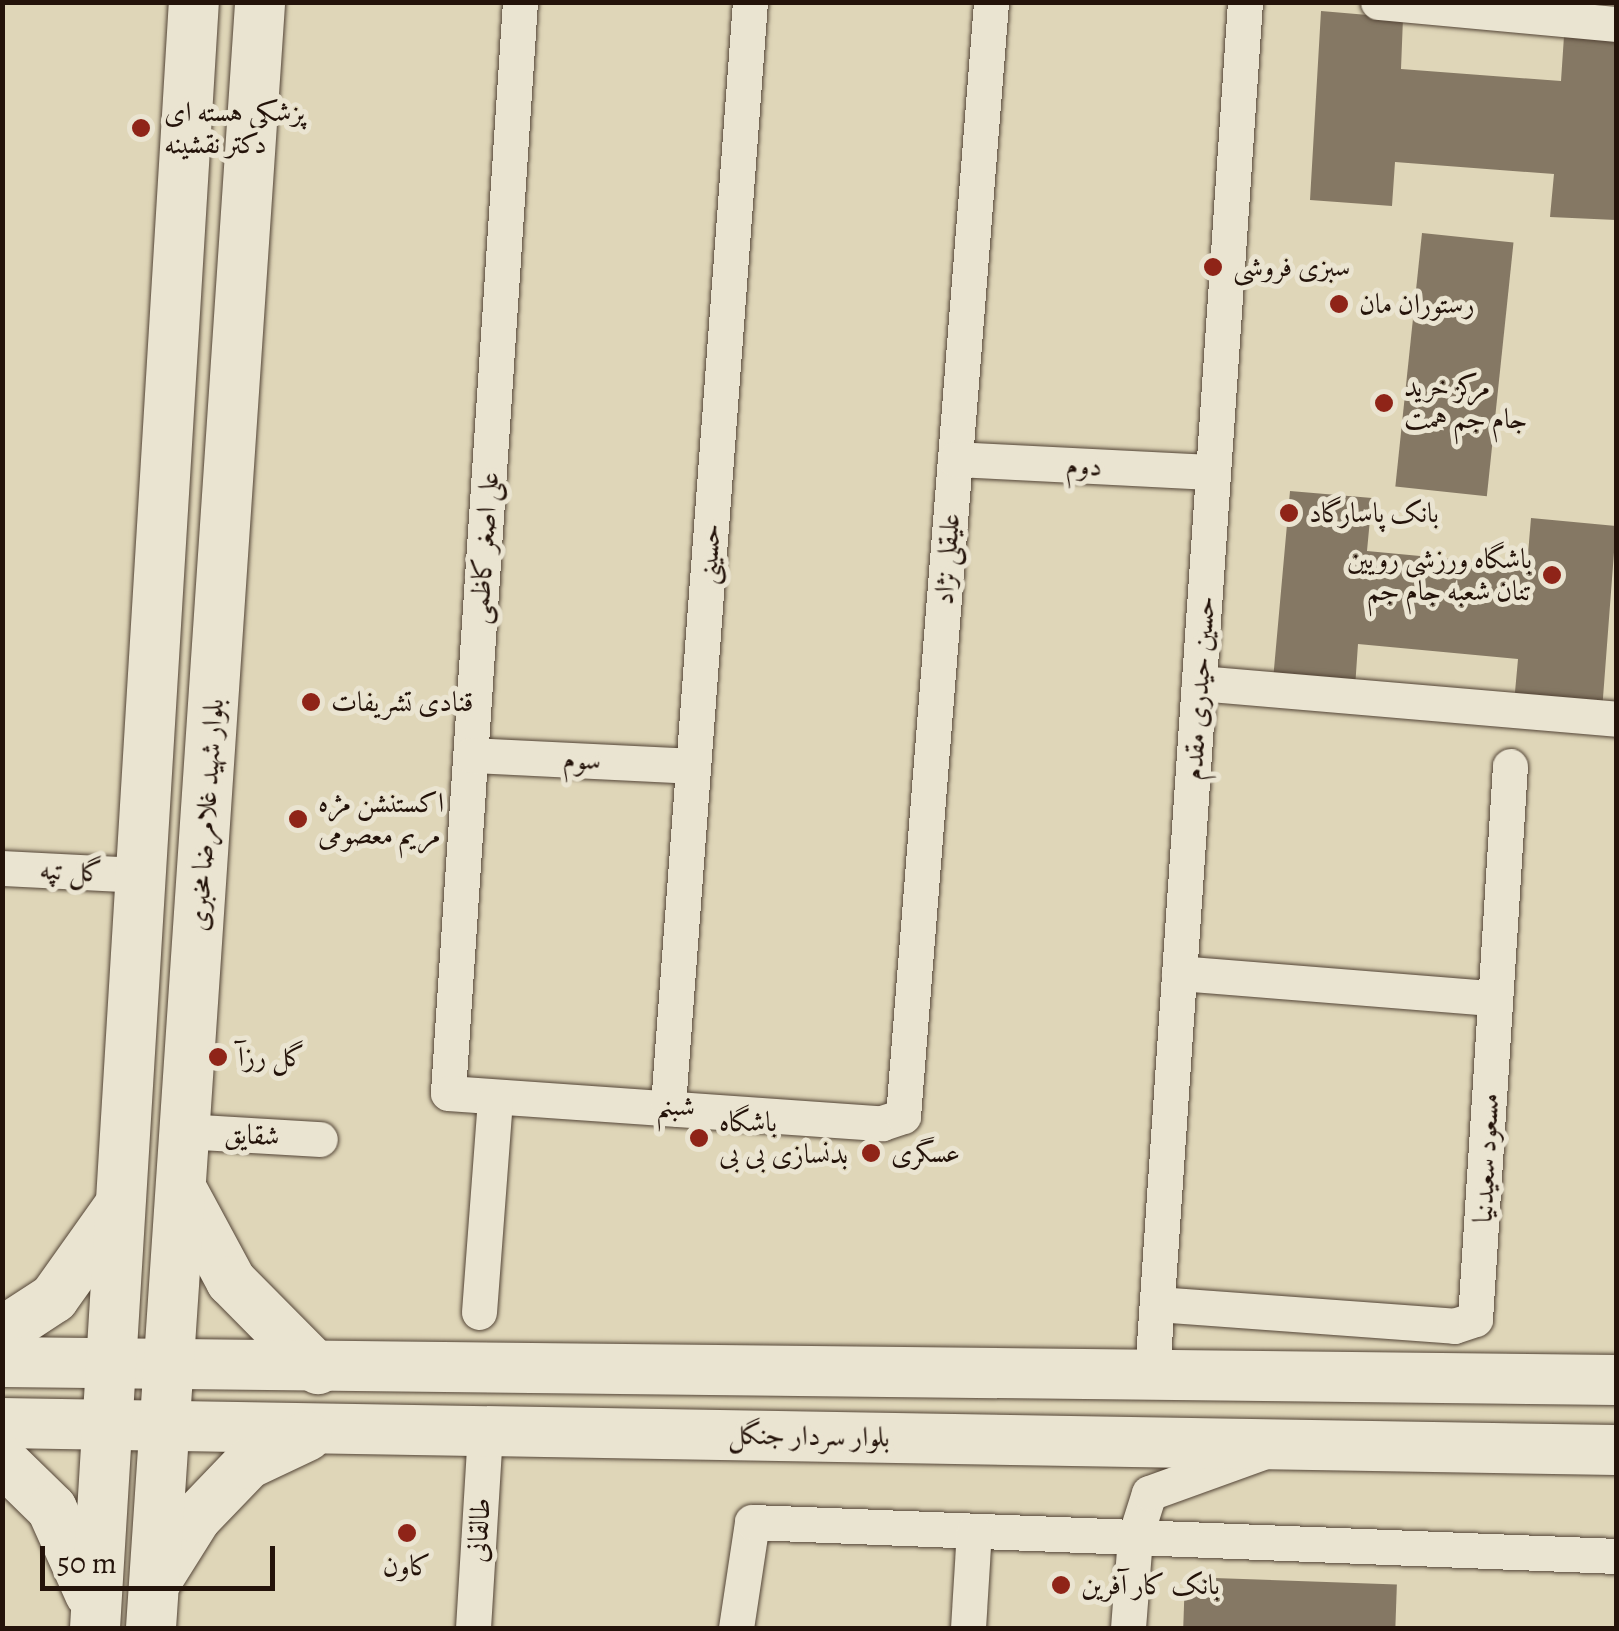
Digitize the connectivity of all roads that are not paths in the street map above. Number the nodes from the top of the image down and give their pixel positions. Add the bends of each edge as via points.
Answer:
1 (194, 2) edge
2 (260, 2) edge
3 (520, 2) edge
4 (750, 2) edge
5 (991, 2) edge
6 (1245, 2) edge
7 (1378, 2) edge
8 (1616, 24) edge
9 (955, 459) junction
10 (1213, 472) junction
11 (1199, 682) junction
12 (1616, 719) edge
13 (471, 755) junction
14 (693, 766) junction
15 (1510, 766) dead end
16 (2, 868) edge
17 (140, 875) junction
18 (1179, 973) junction
19 (1494, 998) junction
20 (448, 1093) joint
21 (495, 1100) junction
22 (668, 1105) junction
23 (903, 1116) joint
24 (184, 1131) junction
25 (320, 1139) dead end
26 (181, 1187) junction
27 (118, 1208) junction
28 (1157, 1304) junction
29 (479, 1312) dead end
30 (2, 1332) edge
31 (2, 1362) edge
32 (110, 1362) junction
33 (169, 1364) junction
34 (318, 1369) junction
35 (1152, 1373) junction
36 (1616, 1380) edge
37 (2, 1424) edge
38 (106, 1426) junction
39 (165, 1428) junction
40 (485, 1431) junction
41 (314, 1432) junction
42 (1285, 1444) junction
43 (1616, 1450) edge
44 (2, 1460) edge
45 (974, 1531) junction
46 (1135, 1537) junction
47 (1616, 1556) edge
48 (153, 1607) edge
49 (95, 1621) edge
50 (472, 1628) edge
51 (736, 1628) edge
52 (968, 1628) edge
53 (1128, 1628) edge

1 - 17 main road
2 - 24 main road, بلوار شهید غلامرضا مخبری
3 - 13 street, علی اصغر کاظمی
4 - 14 street, حسینی
5 - 9 street, علیقلی نژاد
6 - 10 street, حسین حیدری مقدم
7 - 8 street
9 - 10 street, دوم
9 - 23 street, علیقلی نژاد
10 - 11 street, حسین حیدری مقدم
11 - 12 street
11 - 18 street, حسین حیدری مقدم
13 - 14 street, سوم
13 - 20 street, علی اصغر کاظمی
14 - 22 street, حسینی
15 - 19 street, مسعود سعیدنیا
16 - 17 street, گل تپه
17 - 27 main road
18 - 19 street
18 - 28 street, حسین حیدری مقدم
19 - 28 street, مسعود سعیدنیا via 1475,1319 1454,1326
20 - 21 street, شبنم
21 - 22 street, شبنم
21 - 29 street
22 - 23 street, شبنم via 882,1123
24 - 25 street, شقایق
24 - 26 main road, بلوار شهید غلامرضا مخبری
26 - 33 main road, بلوار شهید غلامرضا مخبری
26 - 34 main road via 231,1281
27 - 30 main road via 54,1298
27 - 32 main road
28 - 35 street, حسین حیدری مقدم
31 - 32 main road
32 - 33 main road
32 - 38 main road
33 - 34 main road
33 - 39 main road, بلوار شهید غلامرضا مخبری
34 - 35 main road
35 - 36 main road
37 - 38 main road, بلوار سردار جنگل
38 - 39 main road, بلوار سردار جنگل
38 - 49 main road
39 - 41 main road, بلوار سردار جنگل
39 - 48 main road, بلوار شهید غلامرضا مخبری
40 - 41 main road, بلوار سردار جنگل
40 - 42 main road, بلوار سردار جنگل
40 - 50 street, طالقانی
41 - 48 main road via 248,1464 196,1518
42 - 43 main road, بلوار سردار جنگل
42 - 46 street via 1149,1493
44 - 49 main road via 52,1509
45 - 46 street
45 - 51 street via 752,1522
45 - 52 street
46 - 47 street
46 - 53 street

